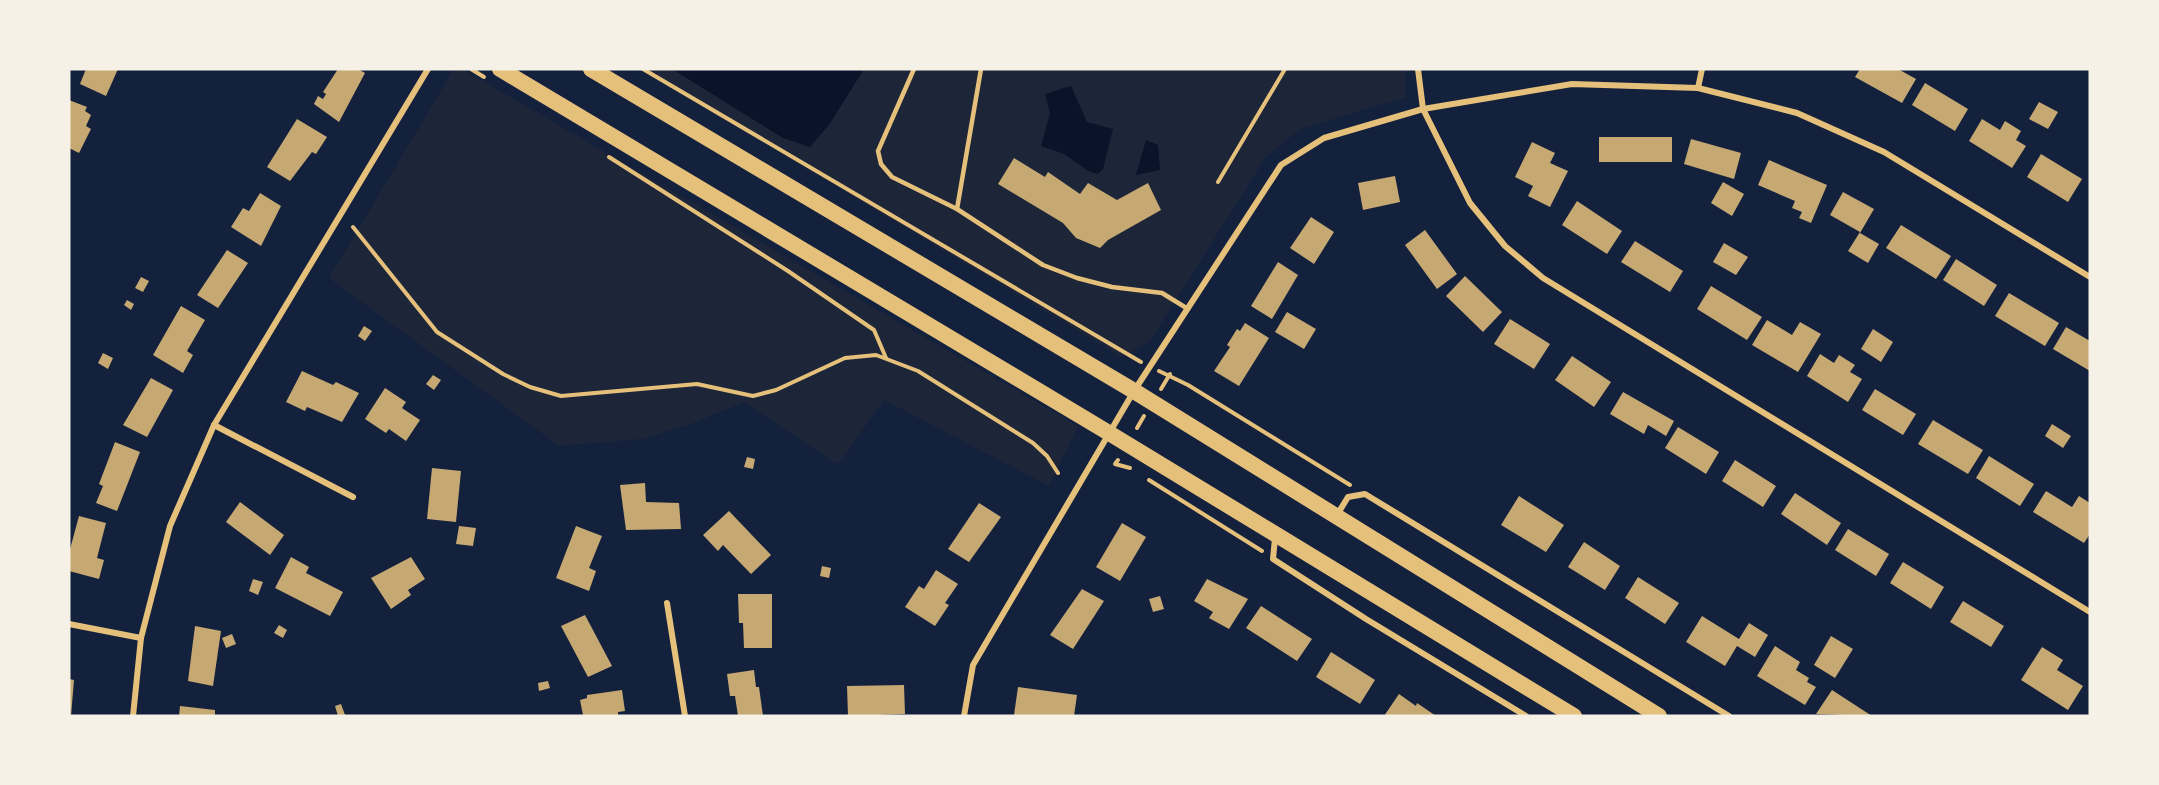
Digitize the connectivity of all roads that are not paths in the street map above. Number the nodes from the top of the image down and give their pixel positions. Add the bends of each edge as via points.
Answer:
1 (428, 69) edge
2 (591, 69) edge
3 (914, 69) edge
4 (981, 69) edge
5 (1418, 69) edge
6 (1702, 69) edge
7 (496, 75) edge
8 (1698, 88) junction
9 (1423, 109) junction
10 (957, 209) junction
11 (2090, 277) edge
12 (1188, 309) junction
13 (1134, 392) junction
14 (214, 426) junction
15 (1109, 433) junction
16 (353, 497) dead end
17 (1336, 516) junction
18 (1275, 534) junction
19 (668, 603) dead end
20 (2090, 612) edge
21 (69, 624) edge
22 (141, 638) junction
23 (133, 716) edge
24 (684, 716) edge
25 (964, 716) edge
26 (1526, 716) edge
27 (1574, 716) edge
28 (1659, 716) edge
29 (1729, 716) edge

1 - 14 street
2 - 13 highway
3 - 10 lane via 878,151 881,164 892,177
4 - 10 lane
5 - 9 street
6 - 8 street
7 - 15 highway
8 - 9 street via 1572,84
8 - 11 street via 1797,113 1884,152
9 - 12 street via 1324,138 1281,165
9 - 20 street via 1470,203 1505,246 1542,278
10 - 12 lane via 1043,265 1113,287 1162,294
12 - 13 street
13 - 15 street
13 - 17 highway
14 - 16 street
14 - 22 street via 170,526
15 - 18 highway
15 - 25 street via 973,665
17 - 28 highway
17 - 29 street via 1348,497 1365,494
18 - 26 street via 1273,558
18 - 27 highway
19 - 24 street
21 - 22 street
22 - 23 street

